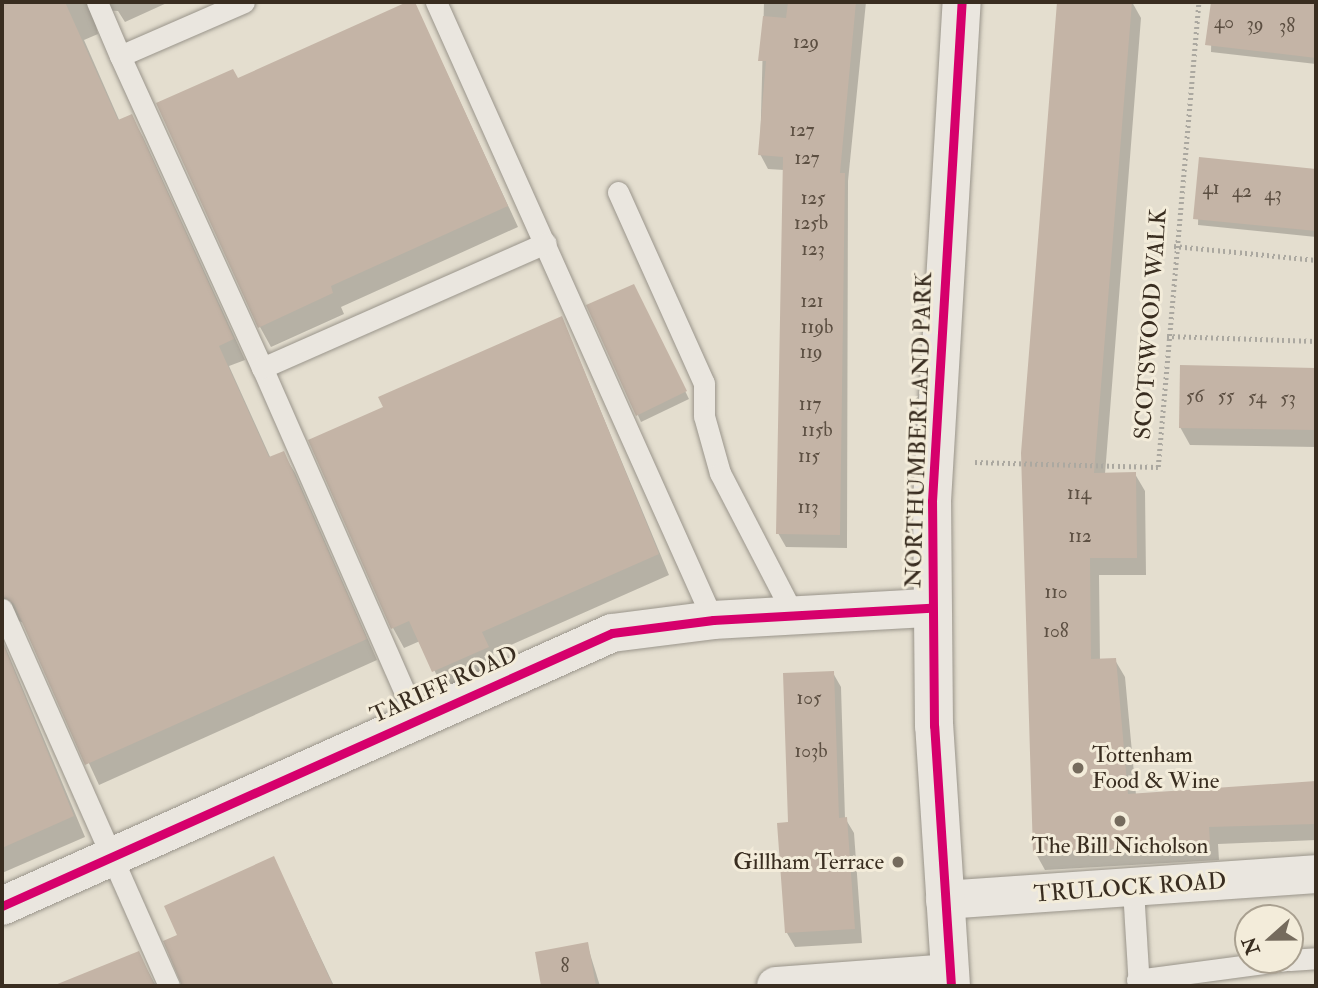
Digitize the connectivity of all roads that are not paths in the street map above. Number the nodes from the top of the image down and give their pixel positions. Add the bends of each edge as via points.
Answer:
1 (97, 2) edge
2 (244, 2) edge
3 (436, 2) edge
4 (962, 2) edge
5 (120, 55) junction
6 (618, 192) dead end
7 (547, 243) junction
8 (262, 369) junction
9 (931, 608) junction
10 (2, 609) edge
11 (794, 615) junction
12 (713, 620) junction
13 (416, 718) junction
14 (112, 857) junction
15 (1316, 874) edge
16 (1133, 889) junction
17 (944, 900) junction
18 (2, 906) edge
19 (1234, 968) edge
20 (950, 980) edge
21 (1138, 983) edge
22 (169, 986) edge
23 (776, 986) edge

1 - 5 lane
2 - 5 lane
3 - 7 lane
4 - 9 street, NORTHUMBERLAND PARK via 933,461
5 - 8 lane
6 - 11 lane via 704,383 704,416 720,473
7 - 8 lane
7 - 12 lane
8 - 13 lane
9 - 11 street, TARIFF ROAD
9 - 17 street, NORTHUMBERLAND PARK
10 - 14 lane
11 - 12 street, TARIFF ROAD
12 - 13 street, TARIFF ROAD via 612,633
13 - 14 street, TARIFF ROAD
14 - 18 street, TARIFF ROAD
14 - 22 lane
15 - 16 street, TRULOCK ROAD
16 - 17 street, TRULOCK ROAD
16 - 21 lane via 1141,944
17 - 20 street, NORTHUMBERLAND PARK
19 - 21 lane
20 - 23 street

